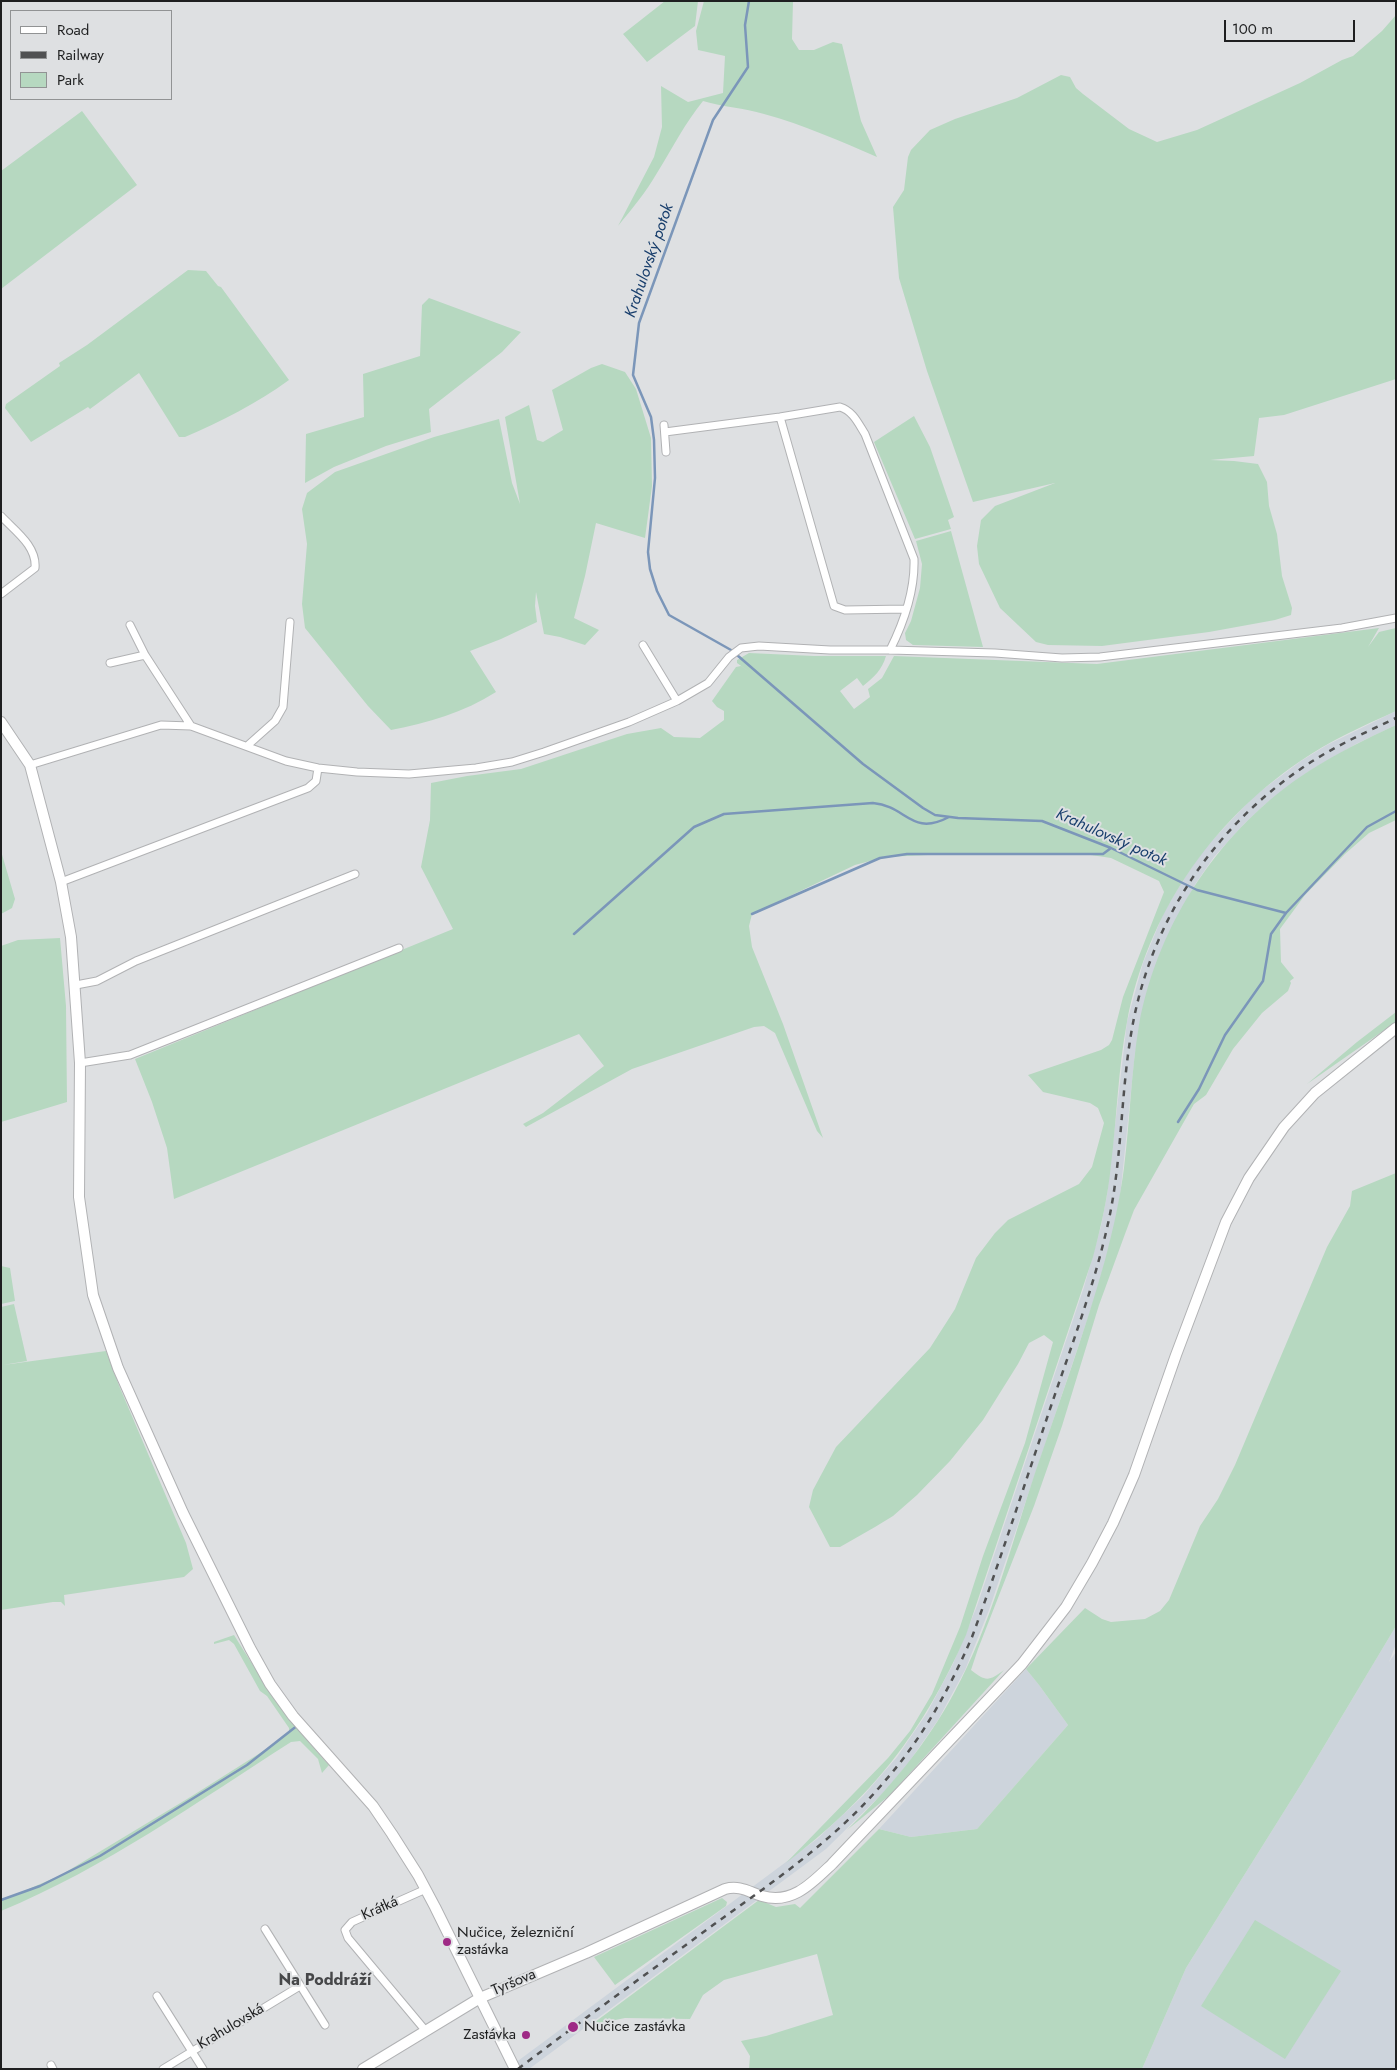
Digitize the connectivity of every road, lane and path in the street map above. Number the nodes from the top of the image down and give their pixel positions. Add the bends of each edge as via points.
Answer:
1 (780, 417) junction
2 (666, 452) dead end
3 (1, 516) edge
4 (1, 594) edge
5 (906, 610) junction
6 (1396, 618) edge
7 (290, 622) dead end
8 (130, 625) dead end
9 (643, 646) dead end
10 (890, 650) junction
11 (145, 655) junction
12 (110, 663) dead end
13 (677, 700) junction
14 (1, 722) edge
15 (191, 726) junction
16 (247, 746) junction
17 (30, 765) junction
18 (318, 768) junction
19 (355, 874) dead end
20 (61, 882) junction
21 (399, 948) dead end
22 (76, 986) junction
23 (1396, 1028) edge
24 (80, 1062) junction
25 (426, 1889) junction
26 (265, 1929) dead end
27 (300, 1986) junction
28 (157, 1996) dead end
29 (480, 1998) junction
30 (325, 2025) dead end
31 (425, 2030) junction
32 (192, 2051) junction
33 (163, 2069) edge
34 (203, 2069) edge
35 (362, 2069) edge
36 (515, 2069) edge

1 - 2 street via 664,428
1 - 5 street via 834,606 844,610
1 - 5 street via 840,407 855,417 872,449 914,559 915,573
3 - 4 street via 27,543 36,559 34,568
5 - 10 street
6 - 10 street via 1342,628 1100,657
7 - 16 street via 283,707 275,721
8 - 11 street
9 - 13 street
10 - 13 street via 741,648 729,657 708,683
11 - 12 street
11 - 15 street
13 - 18 street via 629,722 512,762 409,774
14 - 17 street
15 - 16 street
15 - 17 street via 161,725
16 - 18 street via 286,761
17 - 20 street
18 - 20 street via 316,780 308,788
19 - 22 street via 136,961 96,981
20 - 22 street
21 - 24 street via 130,1055
22 - 24 street
23 - 29 street, Tyršova via 1315,1093 1284,1127 1250,1178 1226,1222 1134,1475 1092,1564 1066,1607 1022,1664 915,1779 807,1888 781,1898 733,1887
24 - 25 street via 78,1197 83,1234 93,1296 125,1384 183,1512 270,1684 293,1716 373,1806
25 - 29 street
25 - 31 street, Krátká via 352,1922 345,1930 348,1938
26 - 27 street
27 - 30 street
27 - 32 street, Krahulovská
28 - 32 street
29 - 31 street, Tyršova
29 - 36 street
31 - 35 street, Tyršova
32 - 33 street, Krahulovská
32 - 34 street

